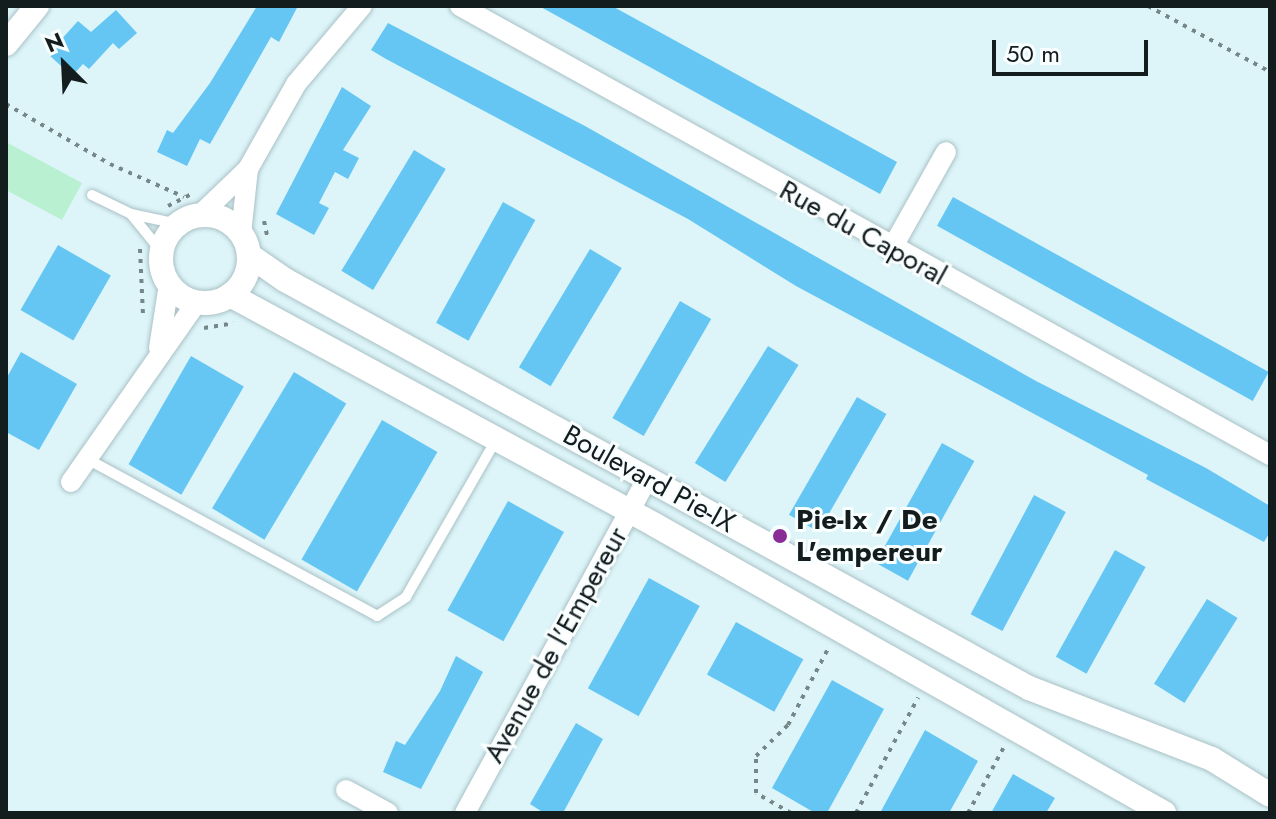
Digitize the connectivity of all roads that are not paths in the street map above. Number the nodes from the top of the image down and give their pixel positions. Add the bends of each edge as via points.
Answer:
1 (37, 6) edge
2 (362, 6) edge
3 (460, 6) edge
4 (6, 44) edge
5 (946, 152) dead end
6 (248, 169) junction
7 (92, 195) dead end
8 (187, 212) junction
9 (131, 214) junction
10 (245, 244) junction
11 (891, 250) junction
12 (161, 251) junction
13 (169, 284) junction
14 (230, 295) junction
15 (197, 302) junction
16 (168, 329) junction
17 (497, 439) junction
18 (1270, 455) edge
19 (89, 460) junction
20 (648, 478) junction
21 (71, 482) dead end
22 (630, 511) junction
23 (346, 790) dead end
24 (1270, 795) edge
25 (388, 813) edge
26 (465, 813) edge
27 (1164, 813) edge

1 - 4 street
2 - 6 street via 296,84
3 - 11 street, Rue du Caporal
5 - 11 street
6 - 8 street
6 - 10 street
7 - 9 lane
8 - 9 lane via 154,218
8 - 10 street via 222,219
8 - 12 street
9 - 12 lane
10 - 14 street via 245,277
10 - 20 street, Boulevard Pie-IX
11 - 18 street, Rue du Caporal
12 - 13 street
13 - 15 street
13 - 16 street
14 - 15 street
14 - 17 street, Boulevard Pie-IX
15 - 16 street
16 - 19 street via 159,352
17 - 19 lane via 406,597 377,616
17 - 22 street, Boulevard Pie-IX
19 - 21 street
20 - 22 street, Avenue de l'Empereur
20 - 24 street, Boulevard Pie-IX via 1029,688 1212,759
22 - 26 street, Avenue de l'Empereur
22 - 27 street, Boulevard Pie-IX
23 - 25 street

